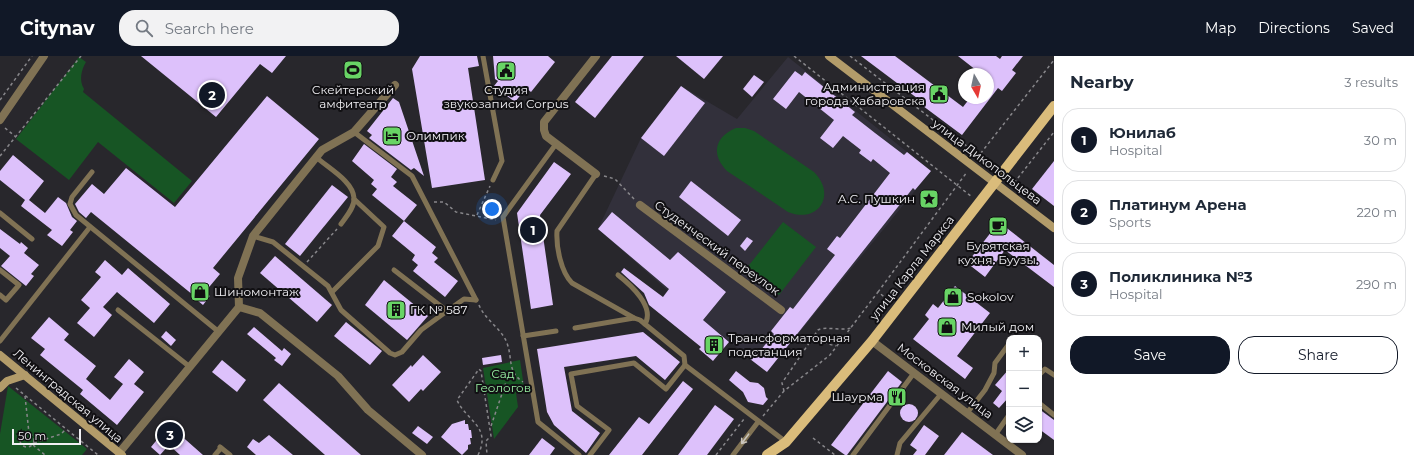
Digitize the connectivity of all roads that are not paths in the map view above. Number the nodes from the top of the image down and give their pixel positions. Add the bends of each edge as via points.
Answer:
1 (44, 56) edge
2 (484, 56) edge
3 (596, 56) edge
4 (829, 56) edge
5 (395, 85) dead end
6 (1054, 106) edge
7 (0, 120) edge
8 (354, 132) junction
9 (556, 144) junction
10 (316, 158) junction
11 (92, 172) dead end
12 (596, 174) joint
13 (492, 180) road end
14 (994, 182) junction
15 (354, 199) junction
16 (640, 206) road end
17 (0, 213) edge
18 (341, 224) road end
19 (90, 227) junction
20 (1054, 228) edge
21 (253, 236) junction
22 (32, 239) dead end
23 (0, 270) edge
24 (394, 270) dead end
25 (618, 276) dead end
26 (332, 292) junction
27 (0, 295) edge
28 (239, 307) junction
29 (118, 310) dead end
30 (781, 310) dead end
31 (447, 311) junction
32 (634, 318) junction
33 (645, 324) junction
34 (575, 328) dead end
35 (556, 331) dead end
36 (219, 332) junction
37 (523, 336) junction
38 (0, 341) edge
39 (872, 341) junction
40 (1006, 348) edge
41 (0, 354) edge
42 (685, 365) junction
43 (190, 367) junction
44 (1042, 372) edge
45 (914, 373) junction
46 (25, 375) junction
47 (1054, 376) edge
48 (0, 388) edge
49 (941, 394) junction
50 (1042, 406) edge
51 (967, 413) junction
52 (1054, 415) edge
53 (1006, 419) edge
54 (758, 422) junction
55 (995, 434) junction
56 (786, 442) junction
57 (120, 454) edge
58 (215, 455) edge
59 (230, 455) edge
60 (422, 455) edge
61 (579, 455) edge
62 (590, 455) edge
63 (733, 455) edge
64 (766, 455) edge
65 (782, 455) edge
66 (853, 455) edge
67 (897, 455) edge
68 (1022, 455) edge

1 - 7 street
2 - 13 lane via 502,161
3 - 9 street via 544,122 546,136
4 - 14 main road, улица Дикопольцева
5 - 8 street
6 - 14 main road, улица Карла Маркса
8 - 10 street via 322,150
8 - 31 lane via 412,176 426,201 476,300 464,299
9 - 12 street
9 - 37 lane via 503,217
10 - 15 lane via 350,186
10 - 21 street
11 - 19 lane via 72,197 70,204 76,216
12 - 32 lane via 557,231 563,270 566,278 572,283
14 - 20 main road, улица Дикопольцева
14 - 39 main road, улица Карла Маркса
15 - 18 lane via 350,212
15 - 26 lane via 384,227 378,246
16 - 30 street, Студенческий переулок
17 - 22 lane
19 - 36 lane
19 - 38 lane
21 - 26 lane via 273,242
21 - 28 street via 238,278
23 - 27 lane via 19,285 6,300
24 - 31 lane
25 - 33 lane via 639,293 647,315
26 - 31 lane via 341,310 395,355 402,352 421,330
28 - 36 street
28 - 60 street via 260,312 332,371 368,410
29 - 43 lane
32 - 33 lane
32 - 34 lane
33 - 42 lane via 684,356
35 - 37 lane
36 - 43 street
37 - 61 lane via 538,422
39 - 45 street, Московская улица
39 - 56 main road, улица Карла Маркса
40 - 51 lane via 995,363 994,373 985,390
41 - 46 main road, Ленинградская улица
42 - 54 lane
42 - 62 lane via 666,389 634,363 571,374 577,406 608,430
43 - 57 street
44 - 47 lane via 1045,369
45 - 49 street, Московская улица
45 - 66 lane
46 - 48 main road via 7,381
46 - 57 main road, Ленинградская улица
49 - 51 street, Московская улица
49 - 67 lane via 900,443
50 - 52 lane
51 - 55 street, Московская улица
53 - 55 lane
54 - 56 lane
54 -> 63 lane
55 - 68 street, Московская улица
56 - 64 main road, улица Карла Маркса
56 - 65 main road, улица Карла Маркса
58 - 59 lane via 221,447

